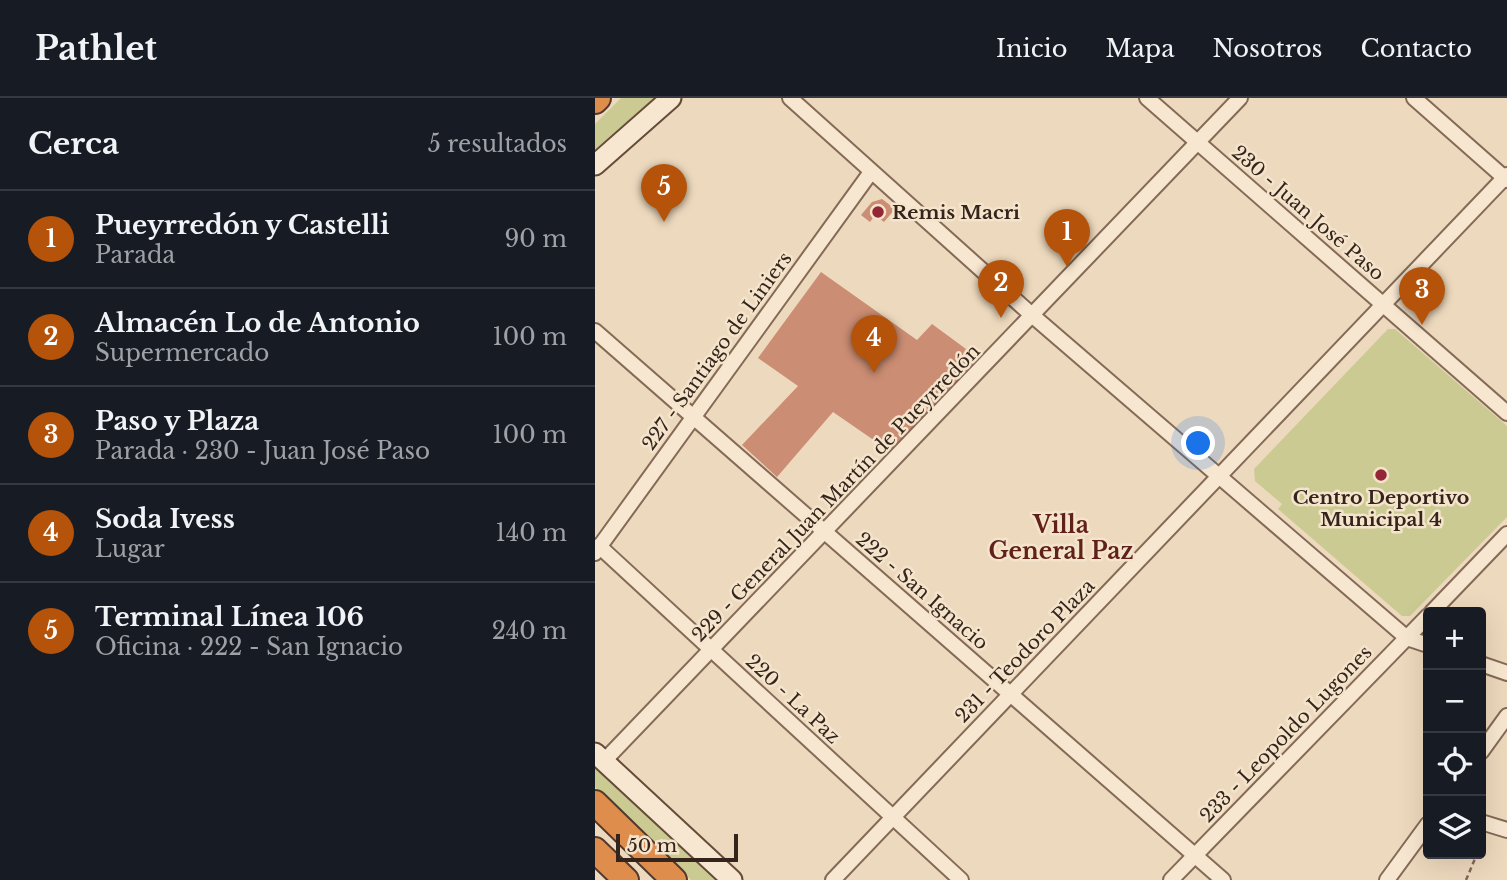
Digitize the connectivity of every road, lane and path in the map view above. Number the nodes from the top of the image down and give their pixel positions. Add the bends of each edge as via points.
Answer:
1 (671, 98) edge
2 (790, 98) edge
3 (1147, 98) edge
4 (1240, 98) edge
5 (1414, 98) edge
6 (1198, 141) junction
7 (595, 165) edge
8 (871, 172) junction
9 (1506, 177) edge
10 (1383, 305) junction
11 (1033, 316) junction
12 (595, 331) edge
13 (1507, 413) edge
14 (693, 417) junction
15 (1219, 476) junction
16 (824, 532) junction
17 (1507, 534) edge
18 (597, 550) edge
19 (1437, 607) edge
20 (1423, 621) edge
21 (1407, 638) junction
22 (1423, 643) edge
23 (712, 650) junction
24 (1486, 666) edge
25 (1507, 673) edge
26 (1010, 694) junction
27 (1507, 716) edge
28 (1486, 745) edge
29 (599, 757) edge
30 (595, 803) edge
31 (893, 817) junction
32 (1486, 824) edge
33 (1507, 830) edge
34 (1423, 831) edge
35 (595, 850) edge
36 (1195, 855) junction
37 (1475, 859) edge
38 (626, 880) edge
39 (674, 880) edge
40 (732, 880) edge
41 (833, 880) edge
42 (961, 880) edge
43 (1171, 880) edge
44 (1223, 880) edge
45 (1387, 880) edge
46 (1466, 880) edge

1 - 7 street
2 - 8 street
3 - 6 street, 230 - Juan José Paso
4 - 6 street, 229 - General Juan Martín de Pueyrredón
5 - 9 street
6 - 10 street, 230 - Juan José Paso
6 - 11 street, 229 - General Juan Martín de Pueyrredón
8 - 11 street
8 - 14 street, 227 - Santiago de Liniers
9 - 10 street, 231 - Teodoro Plaza
10 - 13 street, 230 - Juan José Paso
10 - 15 street, 231 - Teodoro Plaza
11 - 15 street
11 - 16 street, 229 - General Juan Martín de Pueyrredón
12 - 14 street, 222 - San Ignacio
14 - 16 street, 222 - San Ignacio
14 - 18 street, 227 - Santiago de Liniers
15 - 21 street
15 - 26 street, 231 - Teodoro Plaza
16 - 23 street, 229 - General Juan Martín de Pueyrredón
16 - 26 street, 222 - San Ignacio
17 - 19 street, 233 - Leopoldo Lugones
18 - 23 street, 220 - La Paz
20 - 21 street, 233 - Leopoldo Lugones
21 - 22 street
21 - 36 street, 233 - Leopoldo Lugones
23 - 29 street, 229 - General Juan Martín de Pueyrredón
23 - 31 street, 220 - La Paz
24 - 25 street
26 - 31 street, 231 - Teodoro Plaza
26 - 36 street, 222 - San Ignacio
27 - 28 street
29 - 40 street
30 - 39 highway
31 - 41 street, 231 - Teodoro Plaza
31 - 42 street, 220 - La Paz
32 - 33 street
34 - 45 street
35 - 38 highway
36 - 43 street, 233 - Leopoldo Lugones
36 - 44 street, 222 - San Ignacio
37 - 46 path

